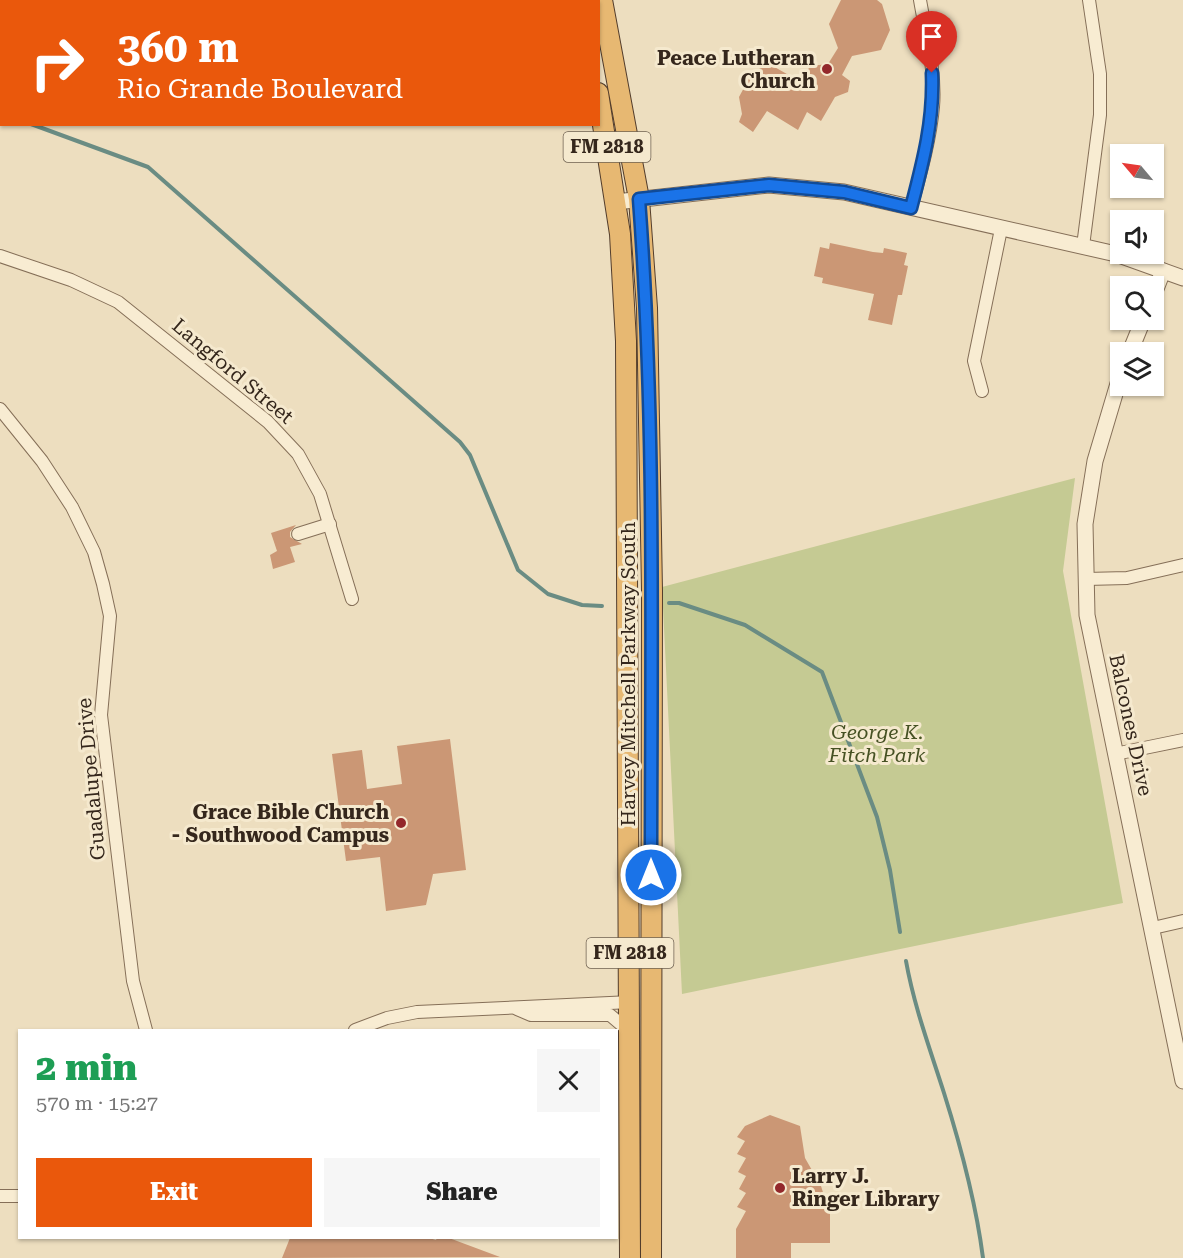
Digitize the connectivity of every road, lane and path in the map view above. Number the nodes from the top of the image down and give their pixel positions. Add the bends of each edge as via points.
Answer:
1 (602, 0) edge
2 (920, 0) edge
3 (1089, 0) edge
4 (600, 105) edge
5 (639, 199) junction
6 (616, 202) junction
7 (911, 208) junction
8 (1001, 229) junction
9 (1083, 246) junction
10 (0, 256) edge
11 (1163, 271) junction
12 (1161, 276) edge
13 (1183, 278) edge
14 (982, 392) dead end
15 (1114, 396) edge
16 (0, 409) edge
17 (330, 524) junction
18 (298, 534) dead end
19 (1183, 565) edge
20 (1086, 579) junction
21 (352, 598) dead end
22 (1183, 740) edge
23 (1115, 754) junction
24 (1183, 921) edge
25 (1153, 928) junction
26 (631, 1002) junction
27 (517, 1010) junction
28 (651, 1028) junction
29 (146, 1029) edge
30 (358, 1029) edge
31 (630, 1032) junction
32 (1183, 1082) edge
33 (0, 1196) edge
34 (18, 1196) edge
35 (630, 1258) edge
36 (651, 1258) edge

1 - 5 highway, Harvey Mitchell Parkway South / FM 2818
2 - 7 street via 932,73 933,106
3 - 9 street via 1100,74 1100,115
4 - 6 highway, Harvey Mitchell Parkway South / FM 2818
5 - 6 street
5 - 7 street via 769,185 844,192
5 - 28 highway, Harvey Mitchell Parkway South / FM 2818 via 647,308 652,556
6 - 26 highway, Harvey Mitchell Parkway South / FM 2818 via 626,341
7 - 8 street
8 - 9 street
8 - 14 street via 974,361
9 - 11 street
10 - 17 street, Langford Street via 71,280 118,302 268,422 298,454 320,494
11 - 12 street
11 - 13 street
15 - 20 street, Balcones Drive via 1095,461 1085,524
16 - 29 street, Guadalupe Drive via 42,461 72,507 94,552 103,584 110,616 101,715 133,981
17 - 18 street
17 - 21 street, Langford Street
19 - 20 street via 1127,578
20 - 23 street, Balcones Drive via 1087,615
22 - 23 street
23 - 25 street, Balcones Drive
24 - 25 street
25 - 32 street, Balcones Drive
26 - 27 street via 531,1005
26 - 28 highway
26 - 31 highway, Harvey Mitchell Parkway South / FM 2818
27 - 30 street via 417,1012
27 - 31 street via 531,1015 610,1015
28 - 36 highway, Harvey Mitchell Parkway South / FM 2818
31 - 35 highway, Harvey Mitchell Parkway South / FM 2818
33 - 34 street

